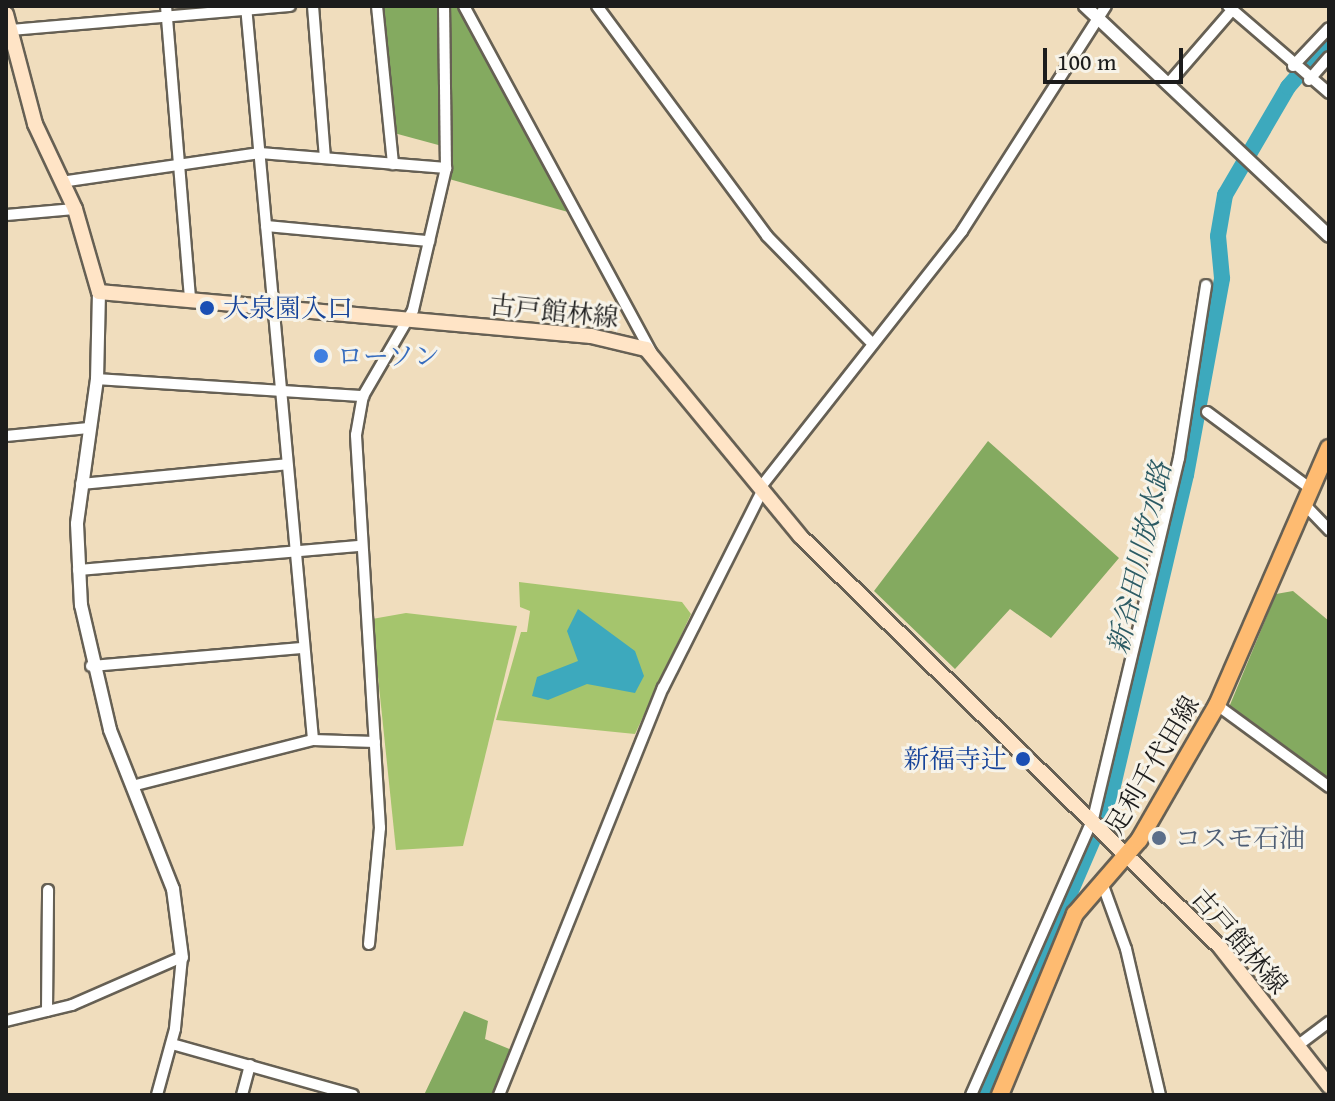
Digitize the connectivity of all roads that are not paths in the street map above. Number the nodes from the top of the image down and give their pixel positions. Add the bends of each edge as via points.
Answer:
1 (290, 6) edge
2 (313, 6) edge
3 (377, 6) edge
4 (444, 6) edge
5 (464, 6) edge
6 (597, 6) edge
7 (1085, 6) edge
8 (1106, 6) edge
9 (246, 8) edge
10 (1230, 8) edge
11 (166, 11) edge
12 (6, 14) edge
13 (1095, 15) junction
14 (1329, 28) edge
15 (10, 30) junction
16 (1329, 57) edge
17 (1294, 67) junction
18 (1308, 78) junction
19 (1168, 84) junction
20 (1329, 93) edge
21 (260, 153) junction
22 (325, 158) junction
23 (178, 162) junction
24 (393, 164) junction
25 (446, 168) junction
26 (61, 182) junction
27 (75, 209) junction
28 (6, 215) edge
29 (266, 226) junction
30 (1329, 236) edge
31 (429, 241) junction
32 (1206, 285) dead end
33 (99, 292) junction
34 (190, 301) junction
35 (273, 308) junction
36 (410, 320) junction
37 (870, 341) junction
38 (653, 355) junction
39 (97, 379) junction
40 (281, 393) junction
41 (363, 396) junction
42 (1207, 412) dead end
43 (89, 428) junction
44 (6, 436) edge
45 (1329, 448) edge
46 (287, 464) junction
47 (81, 484) junction
48 (761, 490) junction
49 (1308, 497) junction
50 (1329, 530) edge
51 (359, 546) junction
52 (296, 551) junction
53 (78, 570) junction
54 (302, 648) junction
55 (91, 666) junction
56 (1217, 705) junction
57 (313, 740) junction
58 (375, 742) junction
59 (132, 786) junction
60 (1329, 787) edge
61 (1094, 820) junction
62 (1127, 854) junction
63 (1101, 880) junction
64 (48, 890) dead end
65 (369, 944) dead end
66 (182, 957) junction
67 (47, 1011) junction
68 (6, 1021) edge
69 (1329, 1022) edge
70 (172, 1044) junction
71 (1297, 1046) junction
72 (250, 1065) junction
73 (1329, 1086) edge
74 (157, 1095) edge
75 (242, 1095) edge
76 (353, 1095) edge
77 (499, 1095) edge
78 (971, 1095) edge
79 (1000, 1095) edge
80 (1160, 1095) edge

1 - 9 street
2 - 22 street
3 - 24 street
4 - 25 street
5 - 38 street
6 - 37 street via 758,225
7 - 13 street
8 - 13 street
9 - 11 street
9 - 21 street
10 - 17 street
10 - 19 street
11 - 15 street
11 - 23 street
12 - 15 main road
13 - 19 street
13 - 37 street via 969,221
14 - 17 street
15 - 26 main road via 35,124
16 - 18 street
17 - 18 street
18 - 20 street
19 - 30 street
21 - 22 street
21 - 23 street
21 - 29 street
22 - 24 street
23 - 26 street
23 - 34 street
24 - 25 street
25 - 31 street
26 - 27 main road
27 - 28 street
27 - 33 main road
29 - 31 street
29 - 35 street
31 - 36 street
32 - 61 street via 1179,458
33 - 34 main road, 古戸館林線
33 - 39 street
34 - 35 main road, 古戸館林線
35 - 36 main road, 古戸館林線
35 - 40 street
36 - 38 main road, 古戸館林線 via 591,336
36 - 41 street
37 - 48 street
38 - 48 main road
39 - 40 street
39 - 43 street
40 - 41 street
40 - 46 street
41 - 51 street via 356,435
42 - 49 street
43 - 44 street
43 - 47 street
45 - 49 main road, 足利千代田線
46 - 47 street
46 - 52 street
47 - 53 street
48 - 61 main road
48 - 77 street via 663,688
49 - 50 street
49 - 56 main road, 足利千代田線
51 - 52 street
51 - 58 street
52 - 53 street
52 - 54 street
53 - 55 street
54 - 55 street
54 - 57 street
55 - 59 street
56 - 60 street
56 - 62 main road, 足利千代田線
57 - 58 street
57 - 59 street
58 - 65 street via 380,828
59 - 66 street via 173,889
61 - 62 main road, 古戸館林線
61 - 78 street
62 - 63 main road, 足利千代田線
62 - 71 main road, 古戸館林線 via 1220,947
63 - 79 main road, 足利千代田線 via 1075,914
63 - 80 street via 1126,949
64 - 67 street
66 - 67 street
66 - 70 street
67 - 68 street
69 - 71 street
70 - 72 street
70 - 74 street
71 - 73 main road, 古戸館林線
72 - 75 street
72 - 76 street

